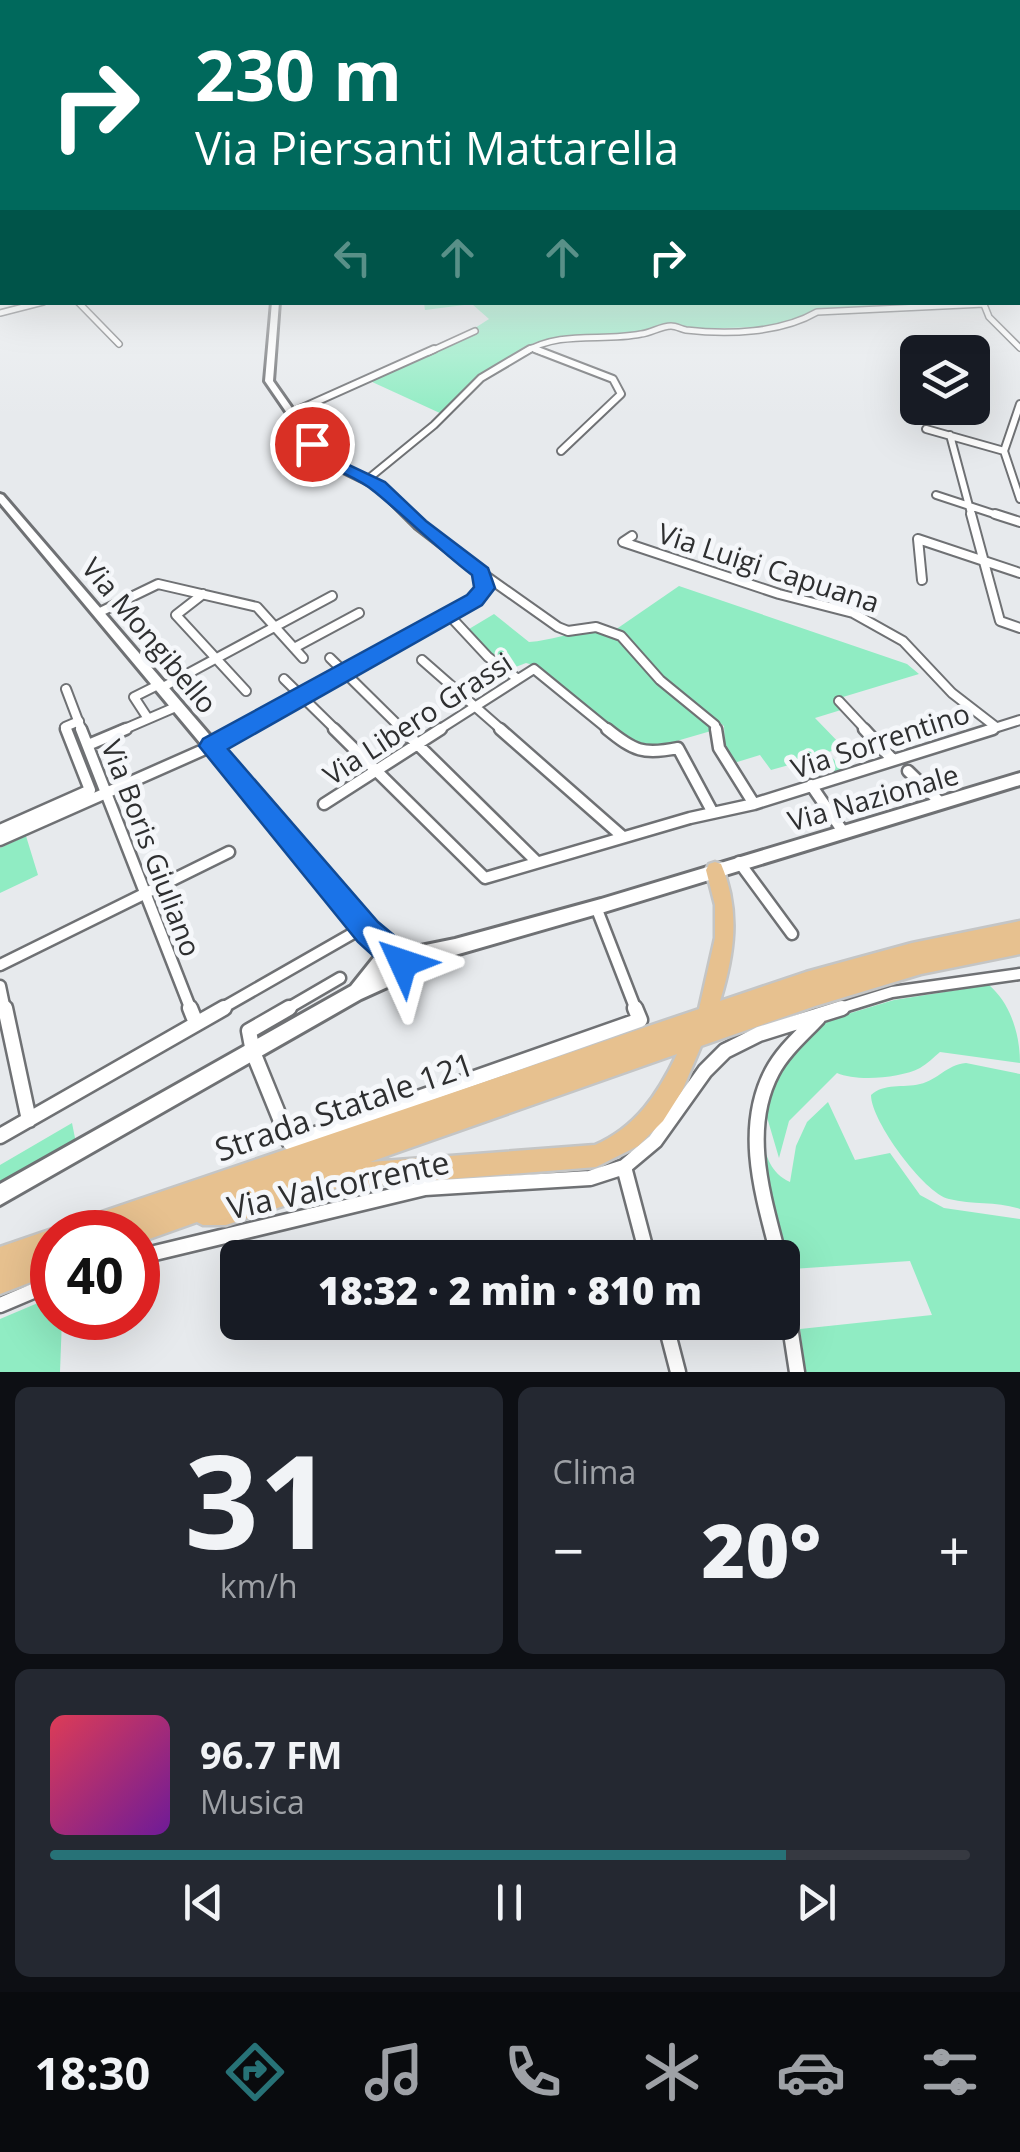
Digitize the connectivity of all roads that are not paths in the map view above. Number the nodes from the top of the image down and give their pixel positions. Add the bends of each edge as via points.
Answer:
1 (31, 305) edge
2 (81, 305) edge
3 (276, 305) edge
4 (947, 305) edge
5 (985, 305) edge
6 (0, 313) edge
7 (475, 330) dead end
8 (119, 344) dead end
9 (532, 348) junction
10 (1020, 348) edge
11 (1019, 407) edge
12 (291, 413) junction
13 (926, 428) dead end
14 (950, 436) junction
15 (1005, 446) junction
16 (561, 451) dead end
17 (368, 479) junction
18 (936, 495) dead end
19 (1020, 499) edge
20 (3, 505) edge
21 (968, 505) junction
22 (1020, 522) edge
23 (632, 536) dead end
24 (982, 560) junction
25 (481, 572) junction
26 (1020, 573) edge
27 (922, 580) dead end
28 (502, 587) junction
29 (202, 594) junction
30 (332, 596) dead end
31 (480, 596) junction
32 (98, 613) junction
33 (360, 613) dead end
34 (448, 614) junction
35 (275, 627) junction
36 (1020, 628) edge
37 (294, 648) junction
38 (216, 658) junction
39 (302, 658) dead end
40 (330, 658) dead end
41 (422, 660) dead end
42 (343, 672) junction
43 (284, 678) dead end
44 (518, 679) junction
45 (161, 686) junction
46 (66, 690) dead end
47 (246, 690) dead end
48 (300, 696) junction
49 (839, 701) dead end
50 (178, 706) junction
51 (475, 707) junction
52 (147, 717) junction
53 (1020, 720) edge
54 (79, 721) junction
55 (996, 727) junction
56 (417, 745) junction
57 (88, 746) junction
58 (212, 746) junction
59 (894, 760) junction
60 (376, 772) junction
61 (908, 772) dead end
62 (1020, 780) edge
63 (811, 786) junction
64 (106, 792) junction
65 (940, 803) junction
66 (324, 804) dead end
67 (754, 804) junction
68 (713, 813) junction
69 (0, 830) edge
70 (844, 832) junction
71 (623, 836) junction
72 (0, 840) edge
73 (229, 852) dead end
74 (537, 862) junction
75 (739, 862) junction
76 (714, 870) junction
77 (146, 893) junction
78 (596, 907) junction
79 (366, 930) junction
80 (1020, 930) edge
81 (792, 934) dead end
82 (1020, 945) edge
83 (0, 965) edge
84 (390, 967) junction
85 (1020, 974) edge
86 (340, 978) dead end
87 (0, 986) edge
88 (708, 1006) dead end
89 (820, 1016) junction
90 (196, 1023) junction
91 (691, 1048) dead end
92 (253, 1052) junction
93 (28, 1120) junction
94 (0, 1136) edge
95 (624, 1167) junction
96 (552, 1179) joint
97 (0, 1195) edge
98 (142, 1210) edge
99 (189, 1213) junction
100 (160, 1223) edge
101 (643, 1240) edge
102 (775, 1240) edge
103 (30, 1249) edge
104 (160, 1252) edge
105 (0, 1259) edge
106 (30, 1270) edge
107 (0, 1281) edge
108 (30, 1293) edge
109 (0, 1306) edge
110 (670, 1340) edge
111 (792, 1340) edge
112 (678, 1372) edge
113 (797, 1372) edge

1 - 6 street
2 - 8 street
3 - 12 street via 269,382
4 - 9 street via 817,312 758,330 670,326 624,337 552,339
5 - 10 street
7 - 12 street
9 - 16 street via 612,379 622,394
9 - 17 street via 481,378
11 - 15 street
12 - 17 street via 324,458
13 - 14 street
14 - 15 street
14 - 21 street
15 - 19 street
17 - 25 street
18 - 21 street
20 - 32 street, Via Mongibello
21 - 22 street
21 - 24 street
23 - 55 street, Via Luigi Capuana via 623,542 880,627
24 - 26 street
24 - 27 street via 918,538
24 - 36 street via 1000,621
25 - 28 street
25 - 31 street via 486,583
28 - 31 street
28 - 67 street via 558,628 604,628 626,640 660,680 715,725 719,748
29 - 32 street via 158,584
29 - 35 street via 257,607
29 - 38 street via 176,616
30 - 35 street
31 - 34 street
32 - 45 street, Via Mongibello
33 - 37 street
34 - 42 street
34 - 44 street
35 - 37 street
35 - 38 street
37 - 39 street
38 - 45 street
38 - 47 street
40 - 42 street
41 - 51 street
42 - 48 street
42 - 56 street
43 - 48 street
44 - 51 street, Via Libero Grassi
44 - 68 street, Via Libero Grassi via 534,669 626,744 649,754 678,748
45 - 50 street, Via Mongibello
45 - 52 street via 134,698
46 - 54 street, Via Boris Giuliano
48 - 58 street
48 - 60 street
49 - 59 street
50 - 52 street
50 - 58 street, Via Mongibello
51 - 56 street, Via Libero Grassi
51 - 71 street
52 - 57 street
53 - 55 street, Via Sorrentino
54 - 57 street, Via Boris Giuliano
54 - 69 street via 65,726 90,790
55 - 59 street, Via Sorrentino
56 - 60 street, Via Libero Grassi
56 - 74 street
57 - 64 street, Via Boris Giuliano
58 - 64 street
58 - 79 street, Via Mongibello
59 - 63 street, Via Sorrentino
60 - 66 street, Via Libero Grassi
60 - 74 street, Via Sorrentino via 485,878
61 - 65 street
62 - 65 street, Via Nazionale
63 - 67 street, Via Sorrentino
63 - 70 street
64 - 72 street
64 - 77 street, Via Boris Giuliano
65 - 70 street, Via Nazionale
67 - 68 street, Via Sorrentino
68 - 71 street, Via Sorrentino
70 - 75 street, Via Nazionale
71 - 74 street, Via Sorrentino
73 - 77 street
75 - 76 street, Via Nazionale
75 - 81 street
76 - 78 street, Via Nazionale
76 - 88 main road via 726,898 726,921
77 - 83 street
77 - 90 street, Via Boris Giuliano
78 - 84 street, Via Nazionale
78 - 92 street via 640,1020 290,1143
79 - 84 street
79 - 90 street
80 - 98 main road, Strada Statale 121 via 863,965
82 - 99 main road, Strada Statale 121 via 921,964
84 - 92 street, Via Nazionale
85 - 89 street via 892,992
86 - 92 street via 249,1031
87 - 93 street
89 - 95 street via 759,1034 726,1052 656,1141
89 - 102 street via 782,1057 760,1098 759,1177
90 - 93 street
91 - 99 main road via 645,1128 596,1156 337,1176 226,1213
92 - 97 street, Via Nazionale
93 - 94 street
95 - 96 street via 590,1178
95 - 101 street
96 - 104 street, Via Valcorrente via 425,1188
99 - 100 main road, Strada Statale 121
103 - 105 main road
106 - 107 main road
108 - 109 street
110 - 112 street
111 - 113 street

